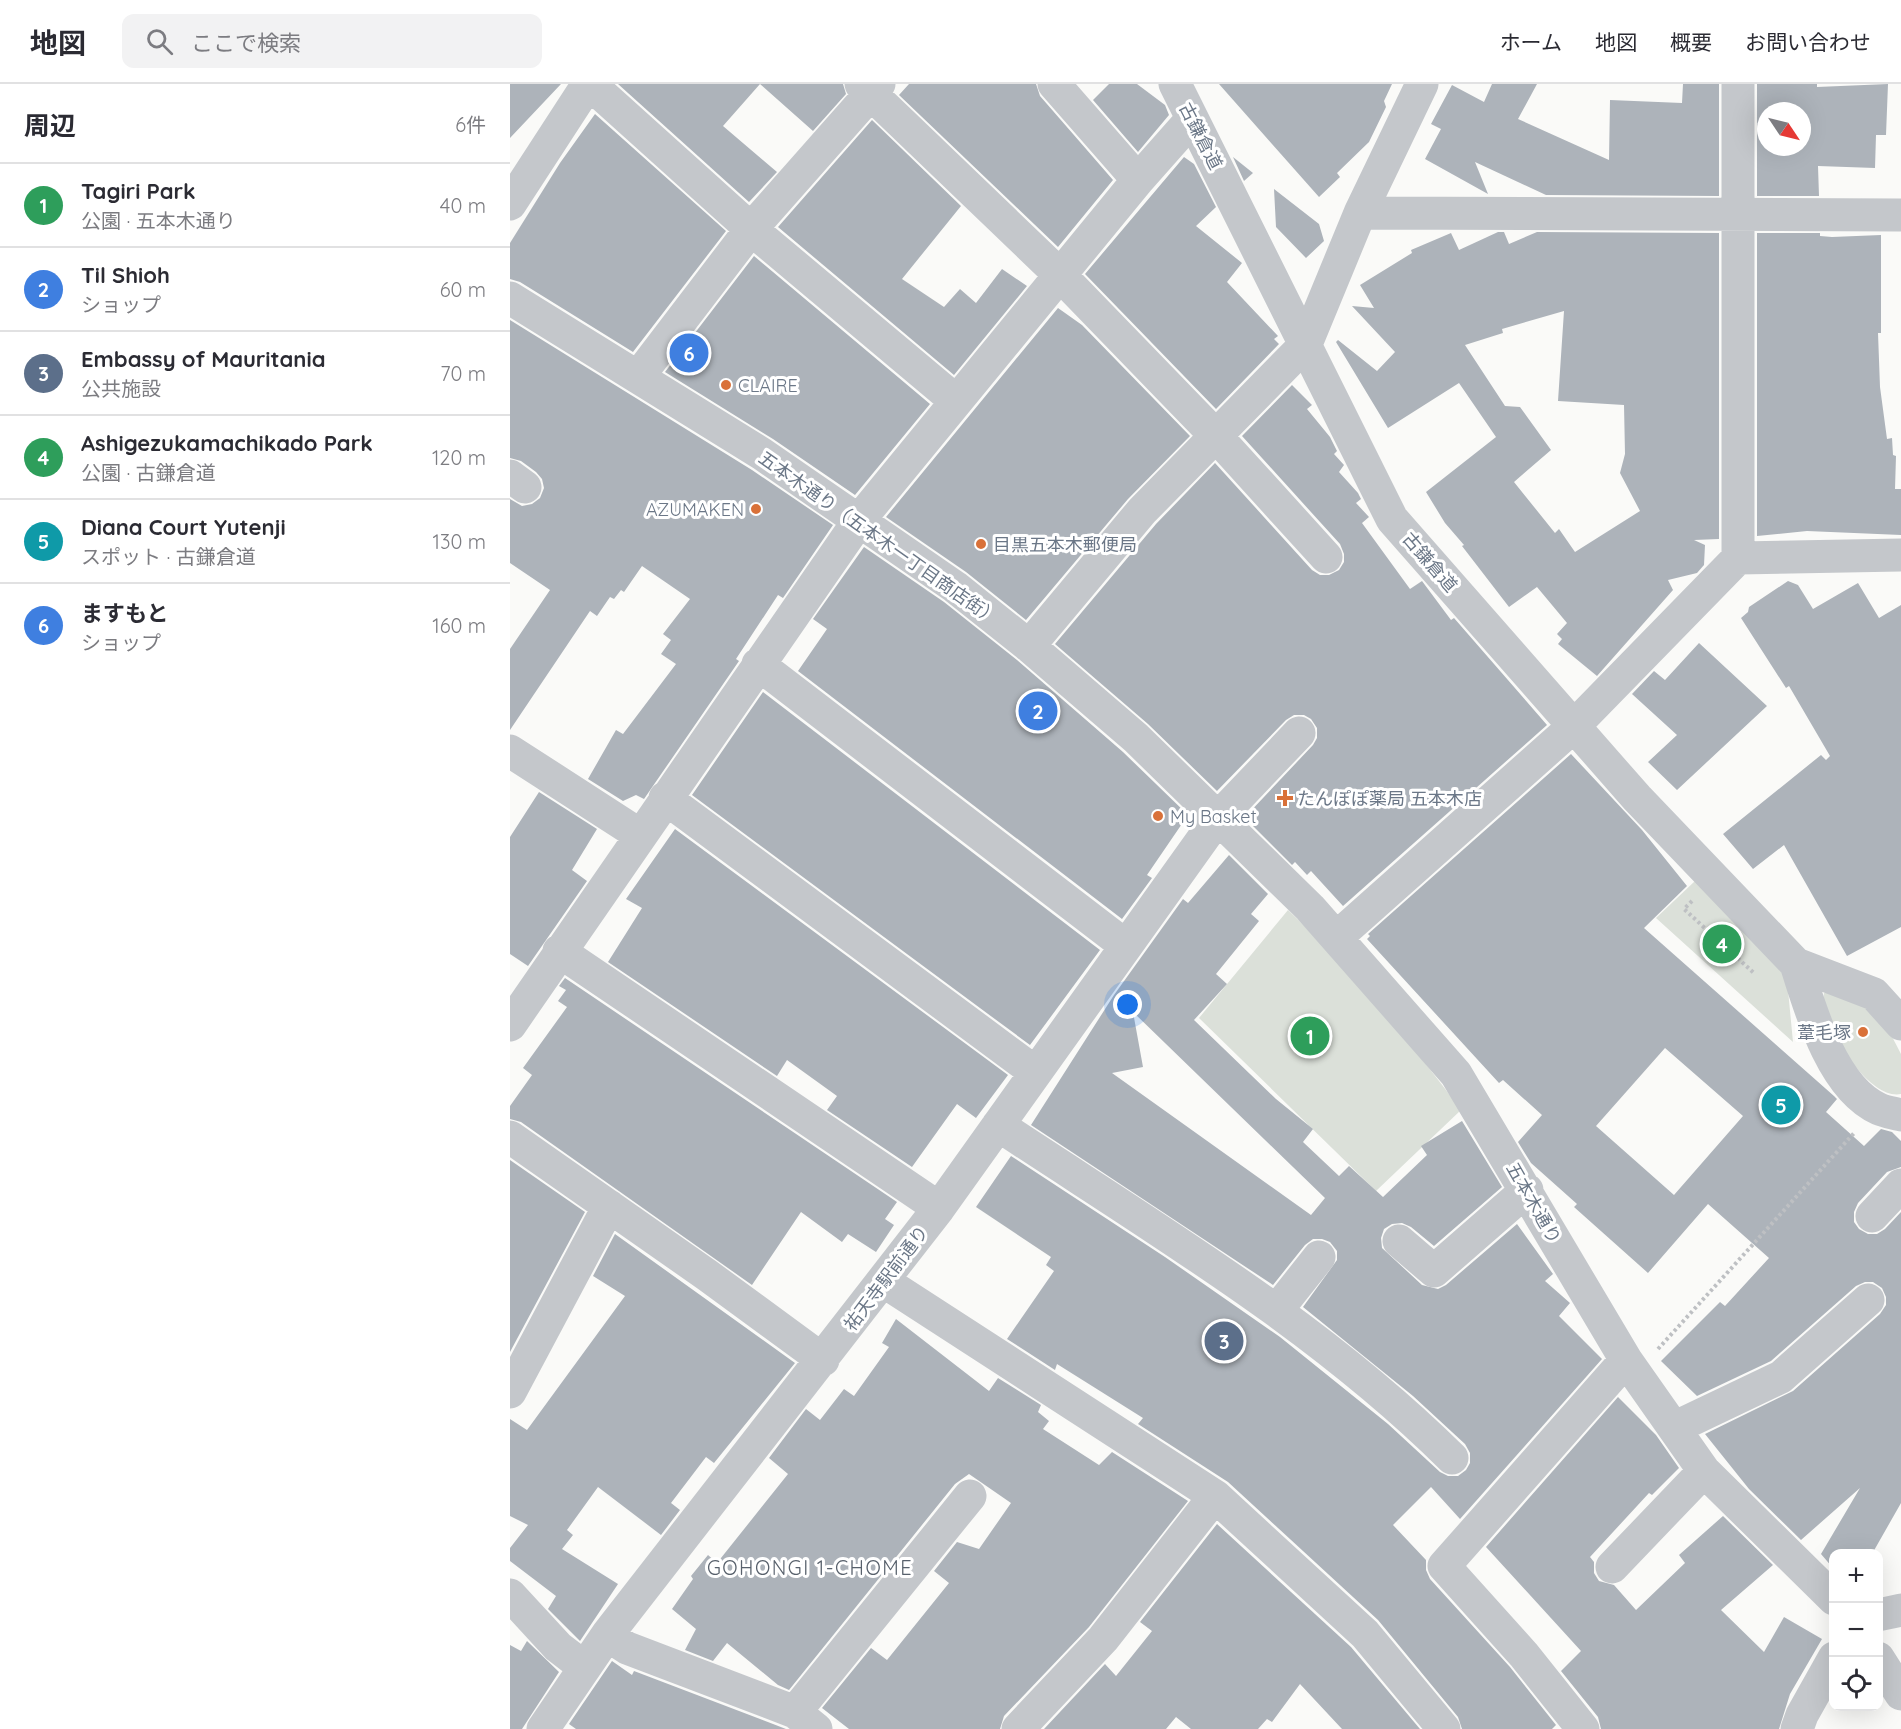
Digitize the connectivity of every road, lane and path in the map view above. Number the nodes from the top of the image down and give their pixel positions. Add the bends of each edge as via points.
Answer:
1 (589, 84) edge
2 (1054, 84) edge
3 (1175, 84) edge
4 (1422, 84) edge
5 (1738, 84) edge
6 (870, 87) edge
7 (1192, 119) junction
8 (1138, 180) junction
9 (510, 204) edge
10 (1360, 213) junction
11 (1901, 215) edge
12 (1738, 216) junction
13 (752, 229) junction
14 (1060, 275) junction
15 (510, 298) edge
16 (1306, 344) junction
17 (638, 377) junction
18 (956, 401) junction
19 (1216, 436) junction
20 (860, 519) junction
21 (1901, 555) edge
22 (1326, 557) dead end
23 (1738, 558) junction
24 (1029, 646) junction
25 (758, 664) junction
26 (1574, 727) junction
27 (1299, 733) dead end
28 (510, 751) edge
29 (665, 798) junction
30 (1217, 819) junction
31 (640, 835) junction
32 (1337, 937) junction
33 (1126, 946) junction
34 (559, 951) junction
35 (1796, 964) junction
36 (1901, 1024) edge
37 (510, 1026) edge
38 (1035, 1072) junction
39 (1889, 1112) edge
40 (998, 1125) junction
41 (510, 1137) edge
42 (1901, 1185) edge
43 (1527, 1190) junction
44 (609, 1206) junction
45 (939, 1208) junction
46 (1872, 1216) dead end
47 (1399, 1241) dead end
48 (1319, 1257) dead end
49 (884, 1281) junction
50 (1868, 1300) dead end
51 (1277, 1310) junction
52 (823, 1360) junction
53 (1631, 1367) junction
54 (510, 1392) edge
55 (1674, 1428) junction
56 (1452, 1458) dead end
57 (1704, 1471) junction
58 (970, 1496) dead end
59 (1215, 1496) junction
60 (1612, 1567) dead end
61 (510, 1594) edge
62 (1829, 1595) edge
63 (1901, 1610) edge
64 (1883, 1614) edge
65 (607, 1635) junction
66 (1829, 1665) edge
67 (1883, 1666) edge
68 (584, 1667) junction
69 (1901, 1694) edge
70 (806, 1721) edge
71 (543, 1729) edge
72 (1018, 1729) edge
73 (1444, 1729) edge
74 (1583, 1729) edge
75 (1797, 1729) edge

1 - 9 street
1 - 13 street
2 - 8 street
3 - 7 street, 古鎌倉道
4 - 10 street
5 - 12 street
6 - 13 street
6 - 14 street
7 - 8 street
7 - 16 street, 古鎌倉道
8 - 14 street
10 - 12 street
10 - 16 street
11 - 12 street
12 - 23 street
13 - 17 street
13 - 18 street
14 - 18 street
14 - 19 street
15 - 17 street, 五本木通り（五本木一丁目商店街）
16 - 19 street
16 - 26 street, 古鎌倉道 via 1392,519
17 - 20 street, 五本木通り（五本木一丁目商店街）
18 - 20 street
19 - 22 street
19 - 24 street via 1142,511
20 - 24 street, 五本木通り（五本木一丁目商店街）
20 - 25 street
21 - 23 street
23 - 26 street
24 - 30 street, 五本木通り（五本木一丁目商店街） via 1136,738
25 - 29 street
25 - 33 street
26 - 32 street
26 - 35 street, 古鎌倉道 via 1712,879
27 - 30 street, 祐天寺駅前通り
28 - 31 street
29 - 31 street
29 - 38 street
30 - 32 street, 五本木通り
30 - 33 street, 祐天寺駅前通り
31 - 34 street
32 - 43 street, 五本木通り via 1456,1074
33 - 38 street, 祐天寺駅前通り
34 - 37 street
34 - 45 street
35 - 36 street, 古鎌倉道 via 1874,994
35 - 39 street, 古鎌倉道 via 1815,1027 1846,1081
38 - 40 street, 祐天寺駅前通り
39 - 53 path
40 - 45 street, 祐天寺駅前通り
40 - 51 street
41 - 44 street
42 - 46 street
43 - 47 street via 1434,1271
43 - 53 street, 五本木通り
44 - 52 street
44 - 54 street
45 - 49 street, 祐天寺駅前通り
48 - 51 street
49 - 52 street, 祐天寺駅前通り
49 - 59 street
50 - 55 street via 1781,1377
51 - 56 street via 1401,1408
52 - 65 street, 祐天寺駅前通り
53 - 55 street, 五本木通り
53 - 74 street via 1444,1566 1524,1655
55 - 57 street, 五本木通り
57 - 60 street
57 - 62 street, 五本木通り
58 - 70 street
59 - 72 street via 1103,1639
59 - 73 street via 1365,1634
61 - 68 street via 558,1647
63 - 64 street
65 - 68 street, 祐天寺駅前通り
65 - 70 street via 627,1648
66 - 75 street
67 - 69 street
68 - 71 street, 祐天寺駅前通り

